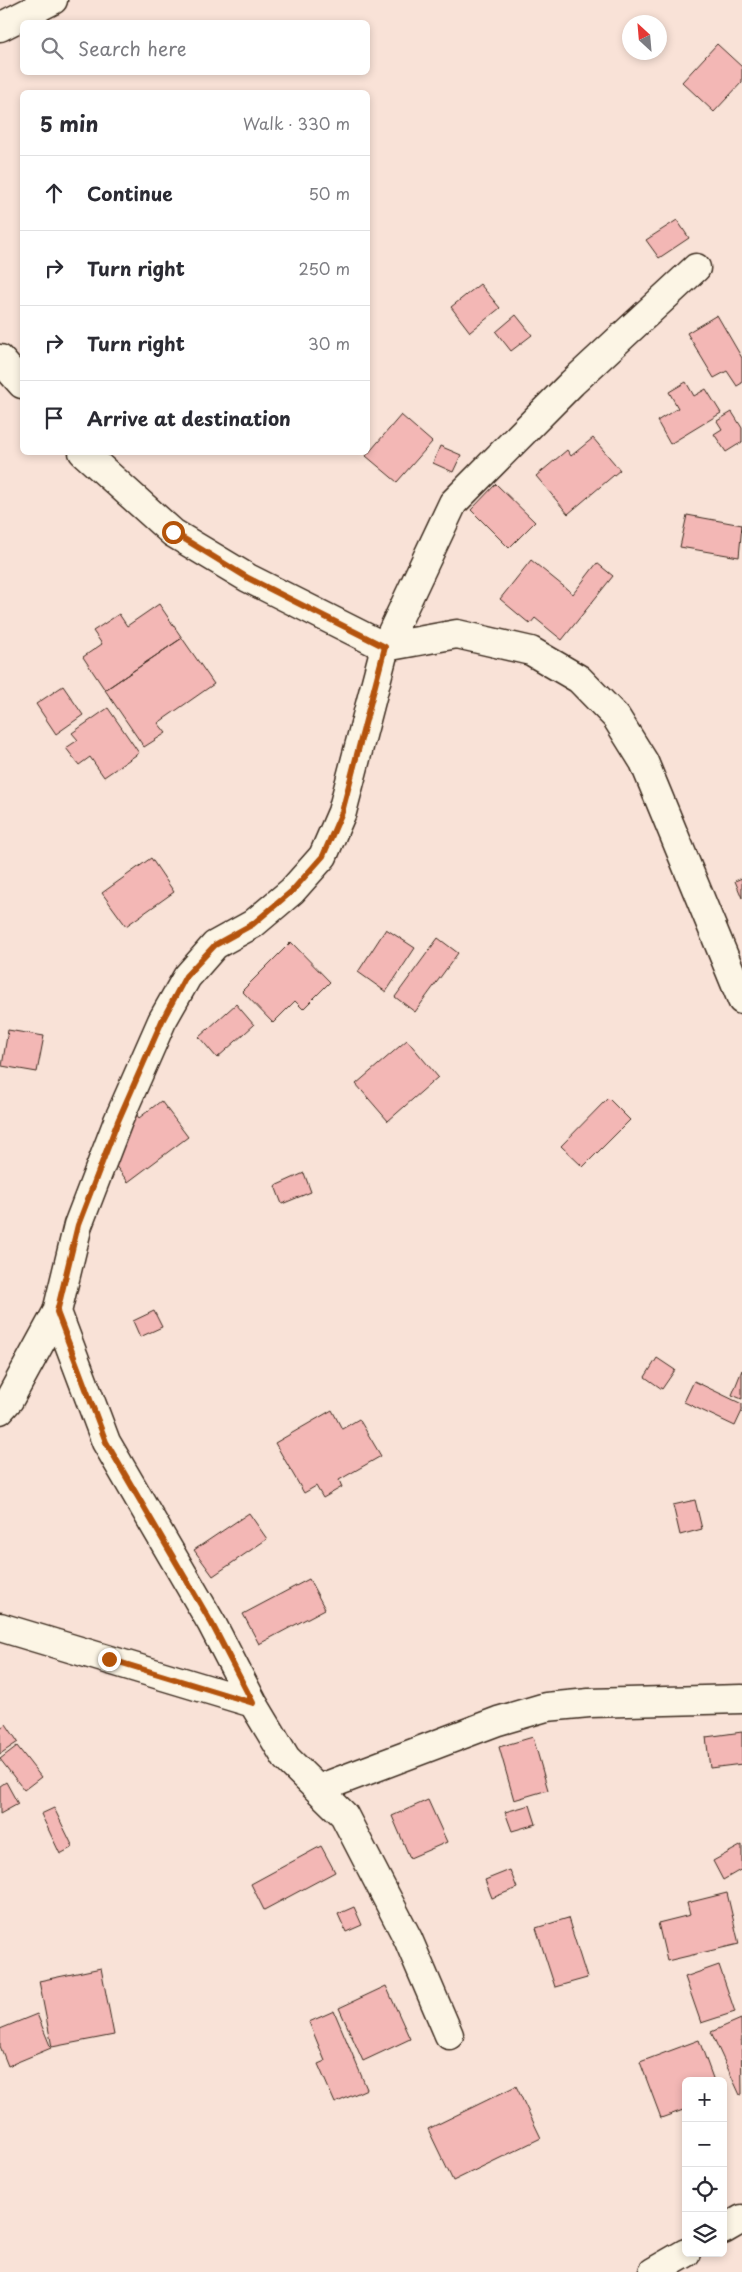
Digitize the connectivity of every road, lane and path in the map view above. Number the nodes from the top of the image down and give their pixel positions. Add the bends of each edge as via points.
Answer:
1 (53, 0) edge
2 (0, 27) edge
3 (696, 268) dead end
4 (0, 359) edge
5 (20, 382) edge
6 (86, 455) edge
7 (385, 647) junction
8 (742, 1000) edge
9 (57, 1312) junction
10 (0, 1410) edge
11 (0, 1627) edge
12 (742, 1699) edge
13 (253, 1703) junction
14 (318, 1789) junction
15 (449, 2035) dead end
16 (742, 2219) edge
17 (727, 2228) edge
18 (682, 2255) edge
19 (653, 2272) edge

1 - 2 street
3 - 7 street via 572,383 453,503
4 - 5 street
6 - 7 street via 173,532 248,578
7 - 8 street via 456,634 531,651 579,679 616,717 644,762
7 - 9 street via 342,812 323,856 292,891 253,924 215,945 186,976 162,1021 94,1182 78,1225
9 - 10 street via 9,1400
9 - 13 street via 106,1442 212,1624
11 - 13 street
12 - 14 street via 546,1707 498,1721
13 - 14 street via 286,1758
14 - 15 street via 344,1815 408,1939
16 - 17 street
18 - 19 street

